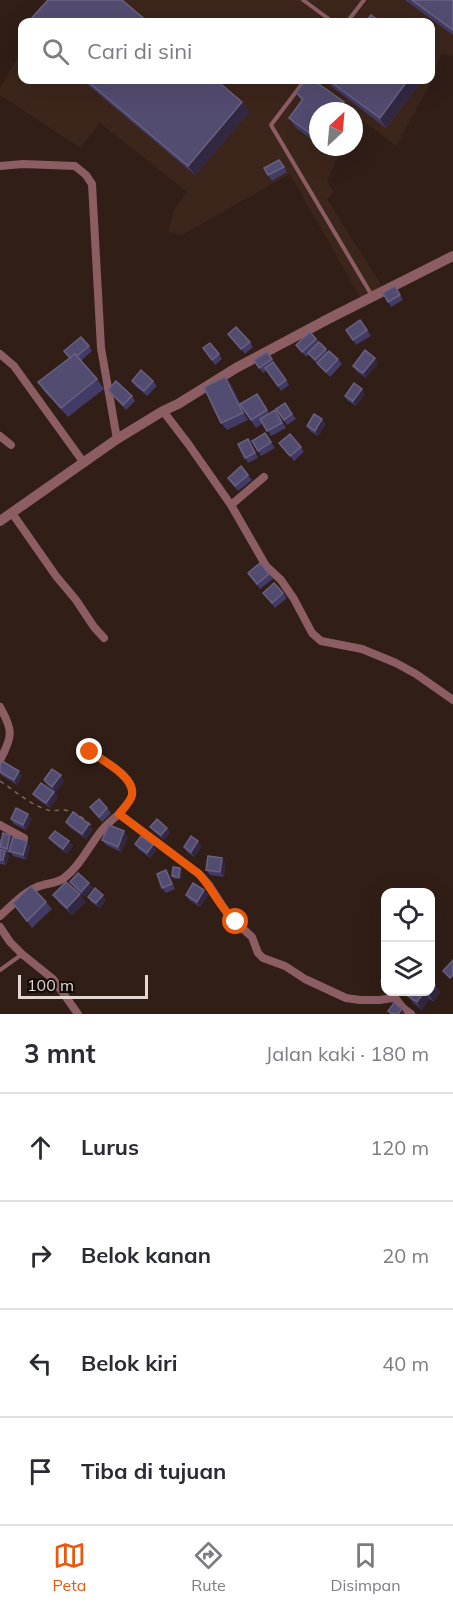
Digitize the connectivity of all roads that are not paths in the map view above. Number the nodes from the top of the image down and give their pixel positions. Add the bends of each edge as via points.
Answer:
1 (303, 0) edge
2 (364, 0) edge
3 (328, 18) edge
4 (350, 18) edge
5 (302, 84) edge
6 (0, 166) edge
7 (453, 256) edge
8 (373, 297) junction
9 (0, 354) edge
10 (163, 411) junction
11 (0, 436) edge
12 (117, 439) junction
13 (11, 445) dead end
14 (84, 463) junction
15 (264, 477) dead end
16 (231, 506) junction
17 (12, 513) junction
18 (0, 521) edge
19 (104, 638) dead end
20 (453, 700) edge
21 (0, 707) edge
22 (90, 752) dead end
23 (0, 760) edge
24 (119, 814) junction
25 (0, 825) edge
26 (24, 838) edge
27 (0, 916) edge
28 (0, 927) edge
29 (22, 954) junction
30 (0, 970) edge
31 (78, 1014) edge
32 (411, 1014) edge

1 - 3 lane
2 - 4 lane
5 - 8 lane via 271,125
6 - 12 street via 75,166 92,184 101,348
7 - 8 street
8 - 10 street
9 - 14 street via 14,366
10 - 12 street
10 - 16 street
11 - 13 street
12 - 14 street
14 - 17 street
15 - 16 street
16 - 20 street via 262,560 281,580 312,633 321,641 362,649 396,663
17 - 18 street
17 - 19 street
21 - 23 street via 11,733
22 - 24 street via 118,771 132,787 130,800
24 - 27 street via 63,879 30,891
24 - 32 street via 199,874 229,916 252,937 260,956 346,998 396,999
25 - 26 street
28 - 29 street
29 - 30 lane
29 - 31 street via 49,975

